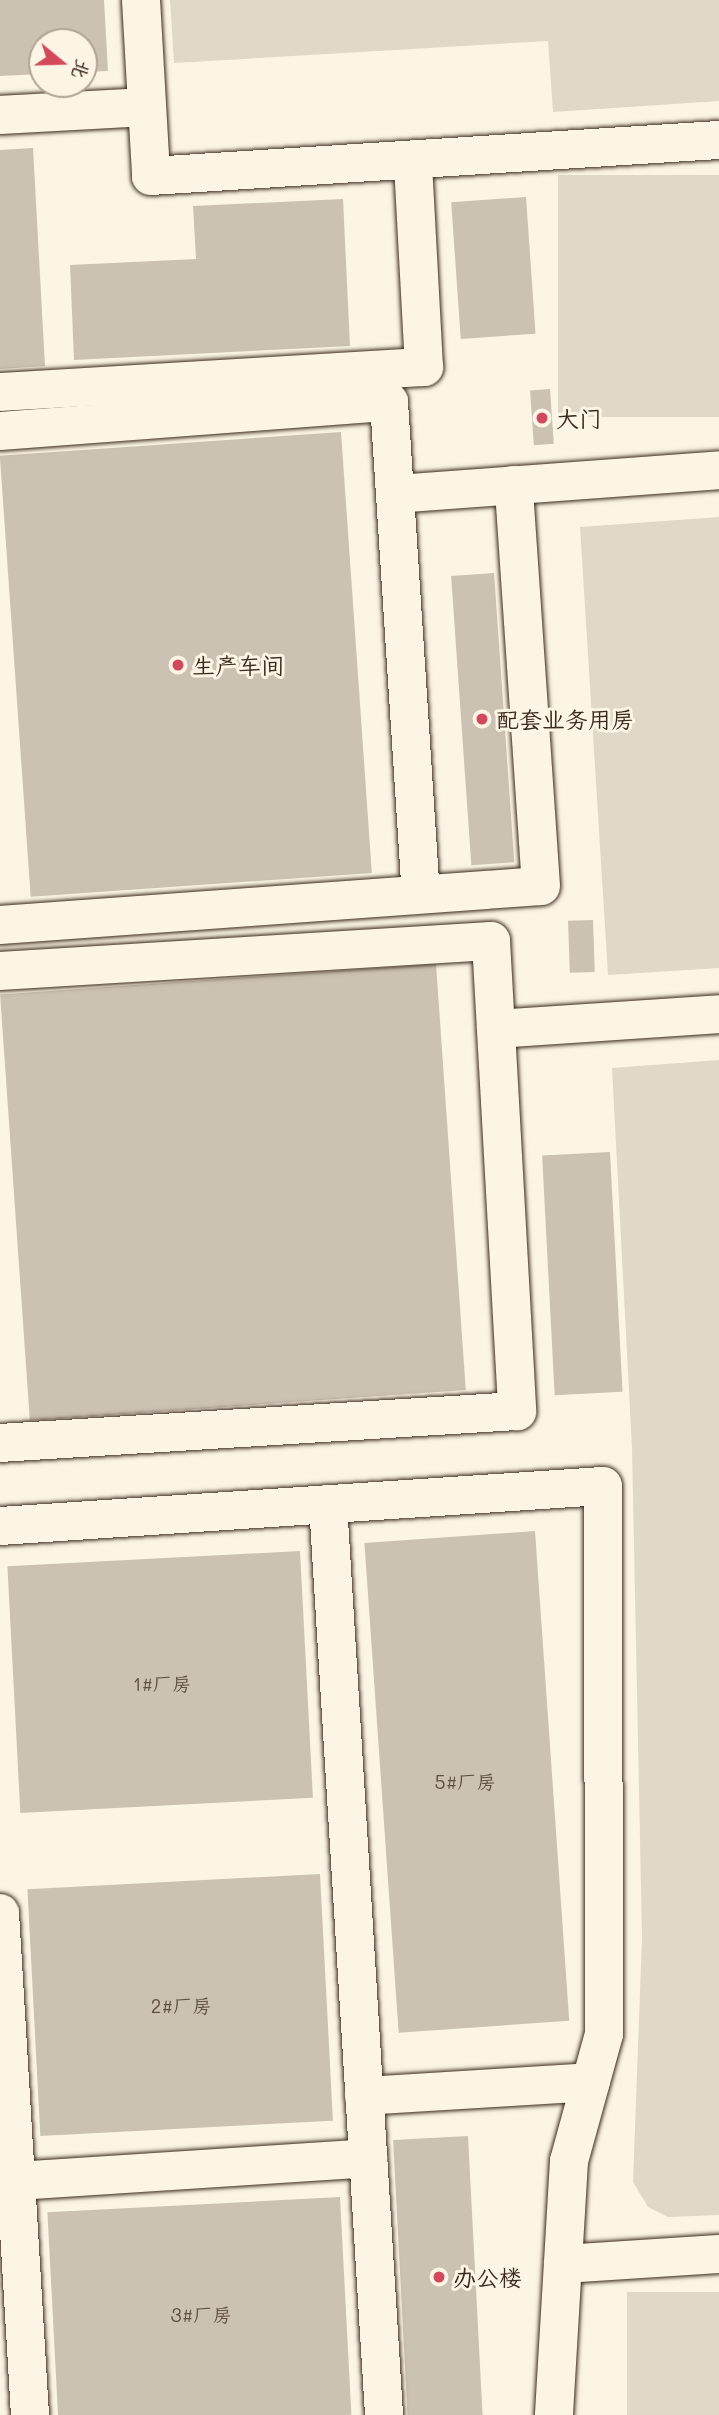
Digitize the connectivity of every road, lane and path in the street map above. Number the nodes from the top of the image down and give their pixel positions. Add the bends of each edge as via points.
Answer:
1 (141, 0) edge
2 (146, 107) junction
3 (0, 116) edge
4 (719, 140) edge
5 (413, 161) junction
6 (0, 392) edge
7 (0, 431) edge
8 (719, 470) edge
9 (514, 485) junction
10 (396, 494) junction
11 (421, 894) junction
12 (0, 925) edge
13 (0, 971) edge
14 (719, 1014) edge
15 (496, 1029) junction
16 (0, 1443) edge
17 (328, 1504) junction
18 (0, 1526) edge
19 (0, 1913) edge
20 (591, 2082) junction
21 (365, 2096) junction
22 (368, 2158) junction
23 (16, 2181) junction
24 (719, 2254) edge
25 (563, 2264) junction
26 (30, 2415) edge
27 (384, 2415) edge
28 (554, 2415) edge

1 - 2 lane
2 - 3 lane
2 - 5 lane via 151,176
4 - 5 lane
5 - 6 lane via 424,367
7 - 10 lane via 389,402
8 - 9 lane
9 - 10 lane
9 - 11 lane via 541,886
10 - 11 lane
11 - 12 lane
13 - 15 lane via 491,941
14 - 15 lane
15 - 16 lane via 517,1411
17 - 18 lane
17 - 20 lane via 603,1486 604,2034
17 - 21 lane
19 - 23 lane
20 - 21 lane
20 - 25 lane via 569,2161
21 - 22 lane
22 - 23 lane
22 - 27 lane
23 - 26 lane
24 - 25 lane
25 - 28 lane

